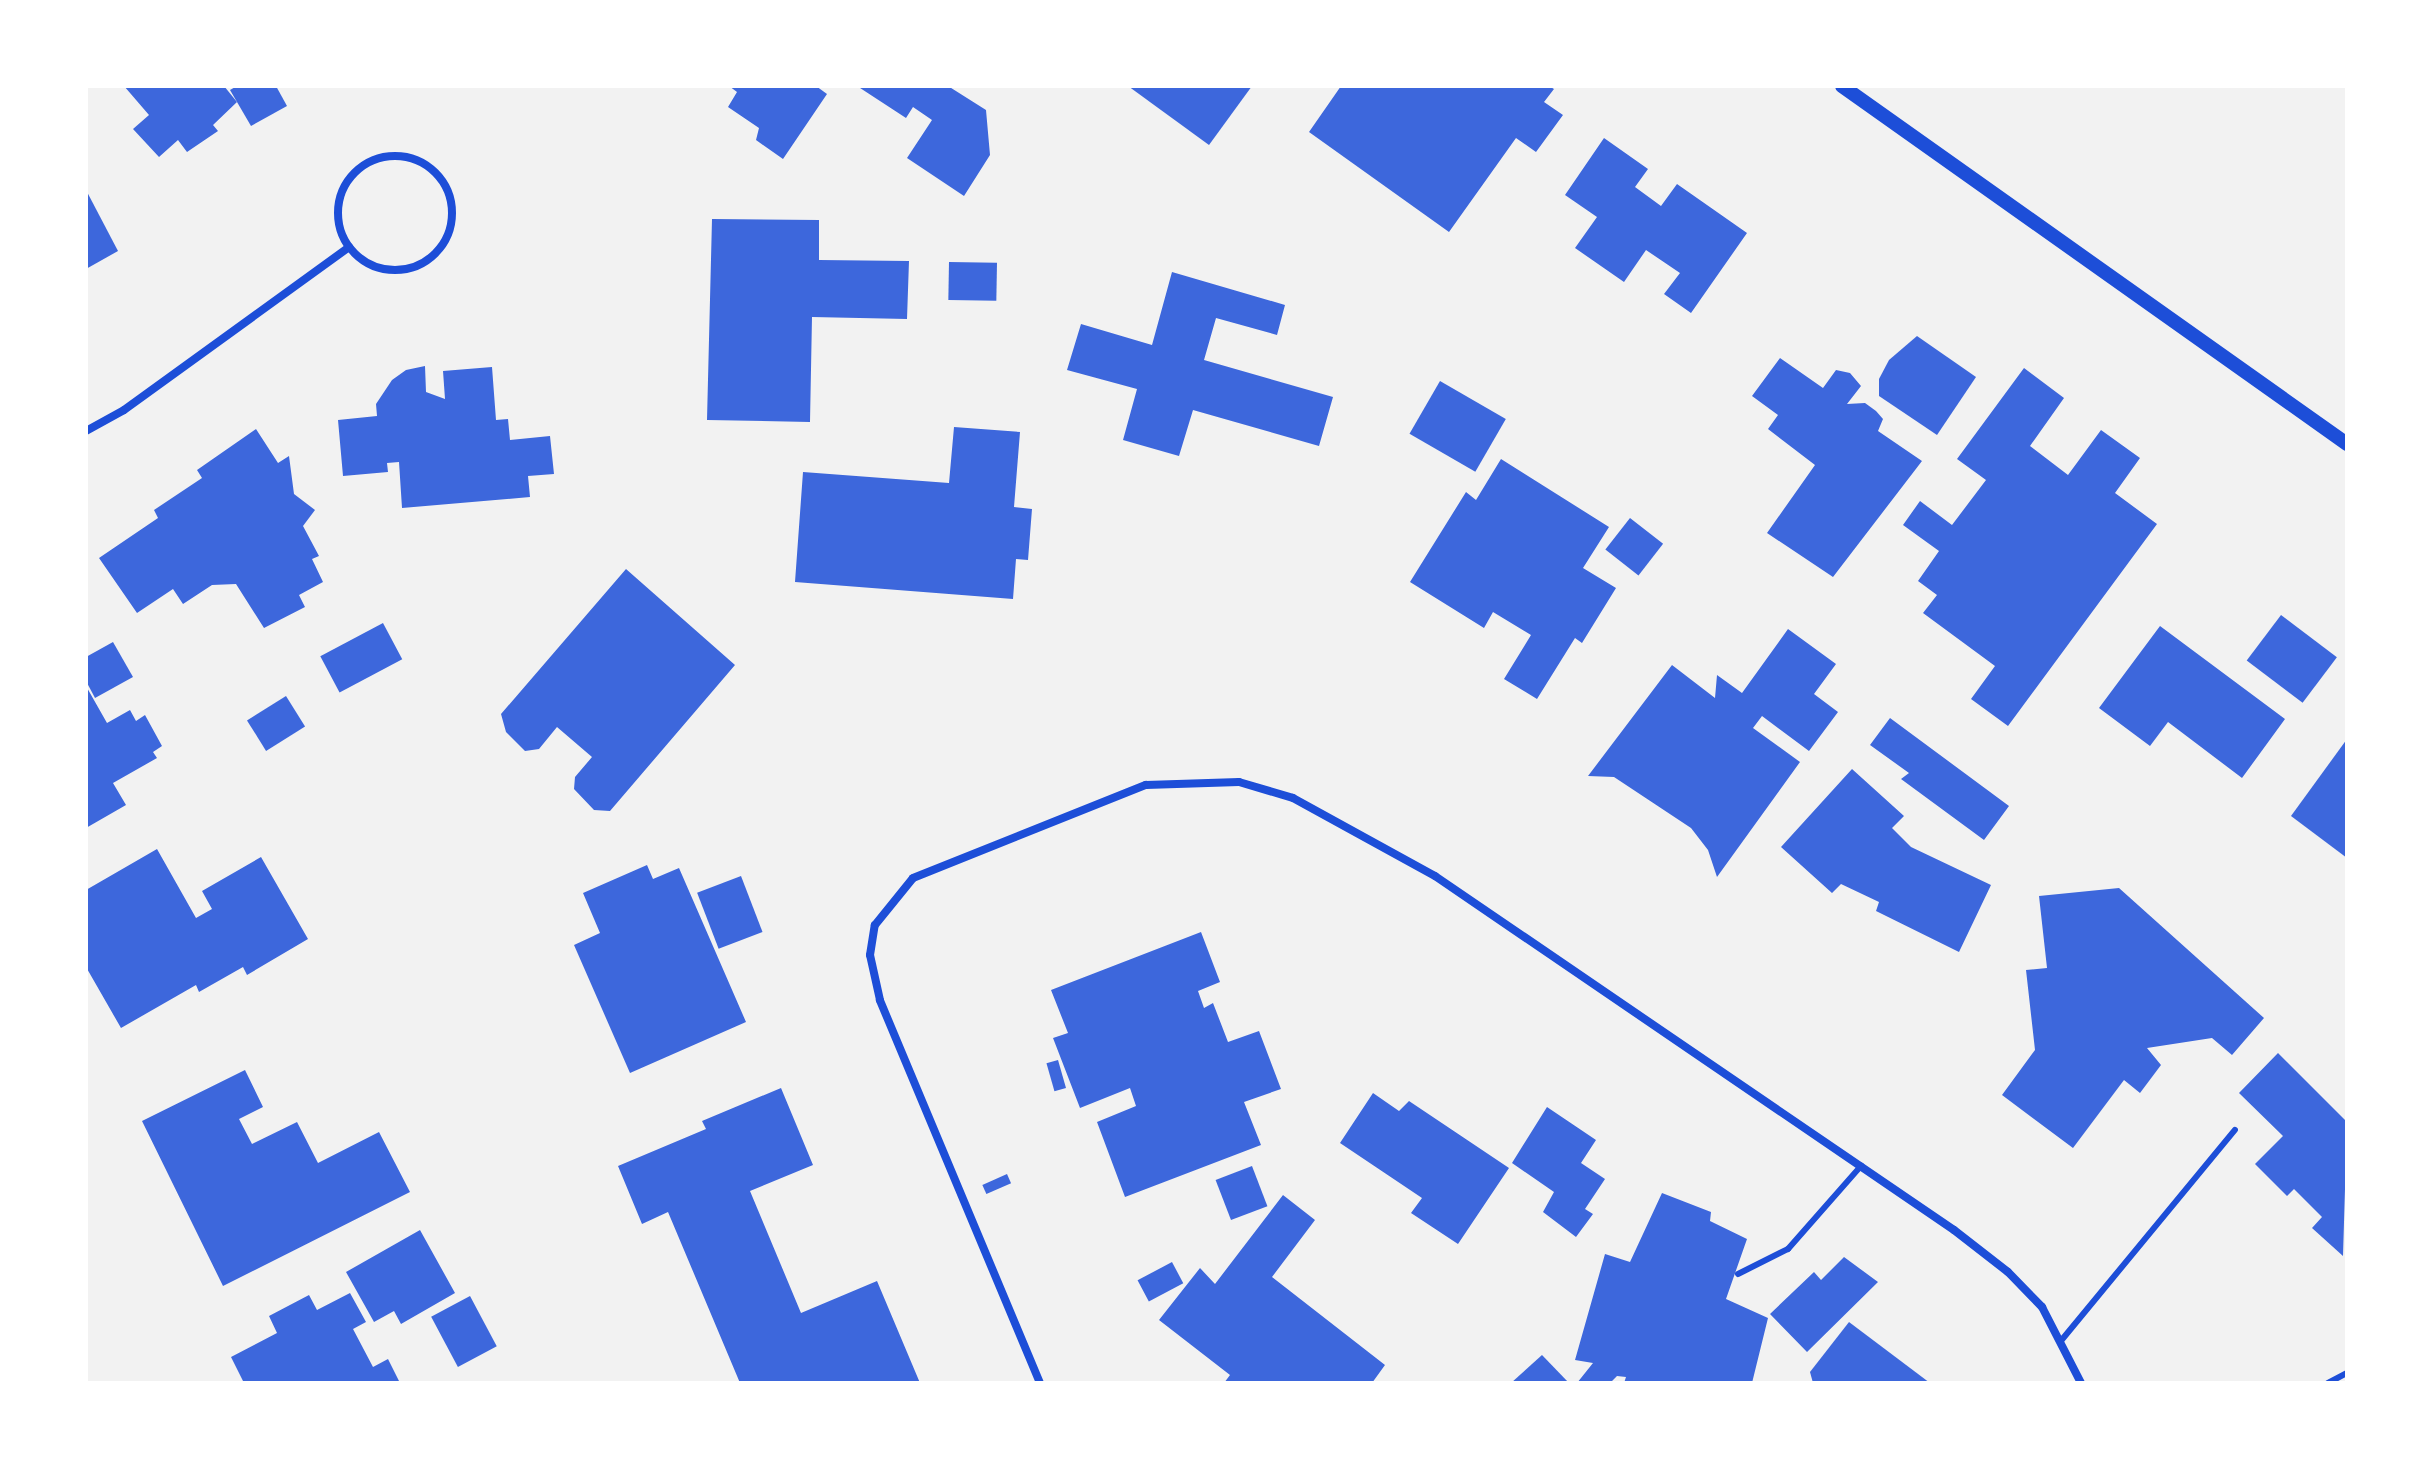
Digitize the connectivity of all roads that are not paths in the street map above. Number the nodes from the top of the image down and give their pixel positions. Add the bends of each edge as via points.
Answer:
1 (1842, 86) edge
2 (349, 247) junction
3 (86, 431) edge
4 (2347, 444) edge
5 (2235, 1130) dead end
6 (1861, 1166) junction
7 (1738, 1274) dead end
8 (2060, 1342) junction
9 (2347, 1373) edge
10 (1040, 1383) edge
11 (2081, 1383) edge
12 (2328, 1383) edge

1 - 4 street
2 - 2 street via 338,208 354,172 370,160 409,156 443,179 453,217 448,236 421,265 381,269
2 - 3 street via 124,410
5 - 8 lane
6 - 7 lane via 1788,1249
6 - 8 street via 2008,1272 2042,1307
6 - 10 street via 1435,876 1293,798 1239,782 1146,785 913,878 875,925 870,955 880,1000
8 - 11 street
9 - 12 lane

